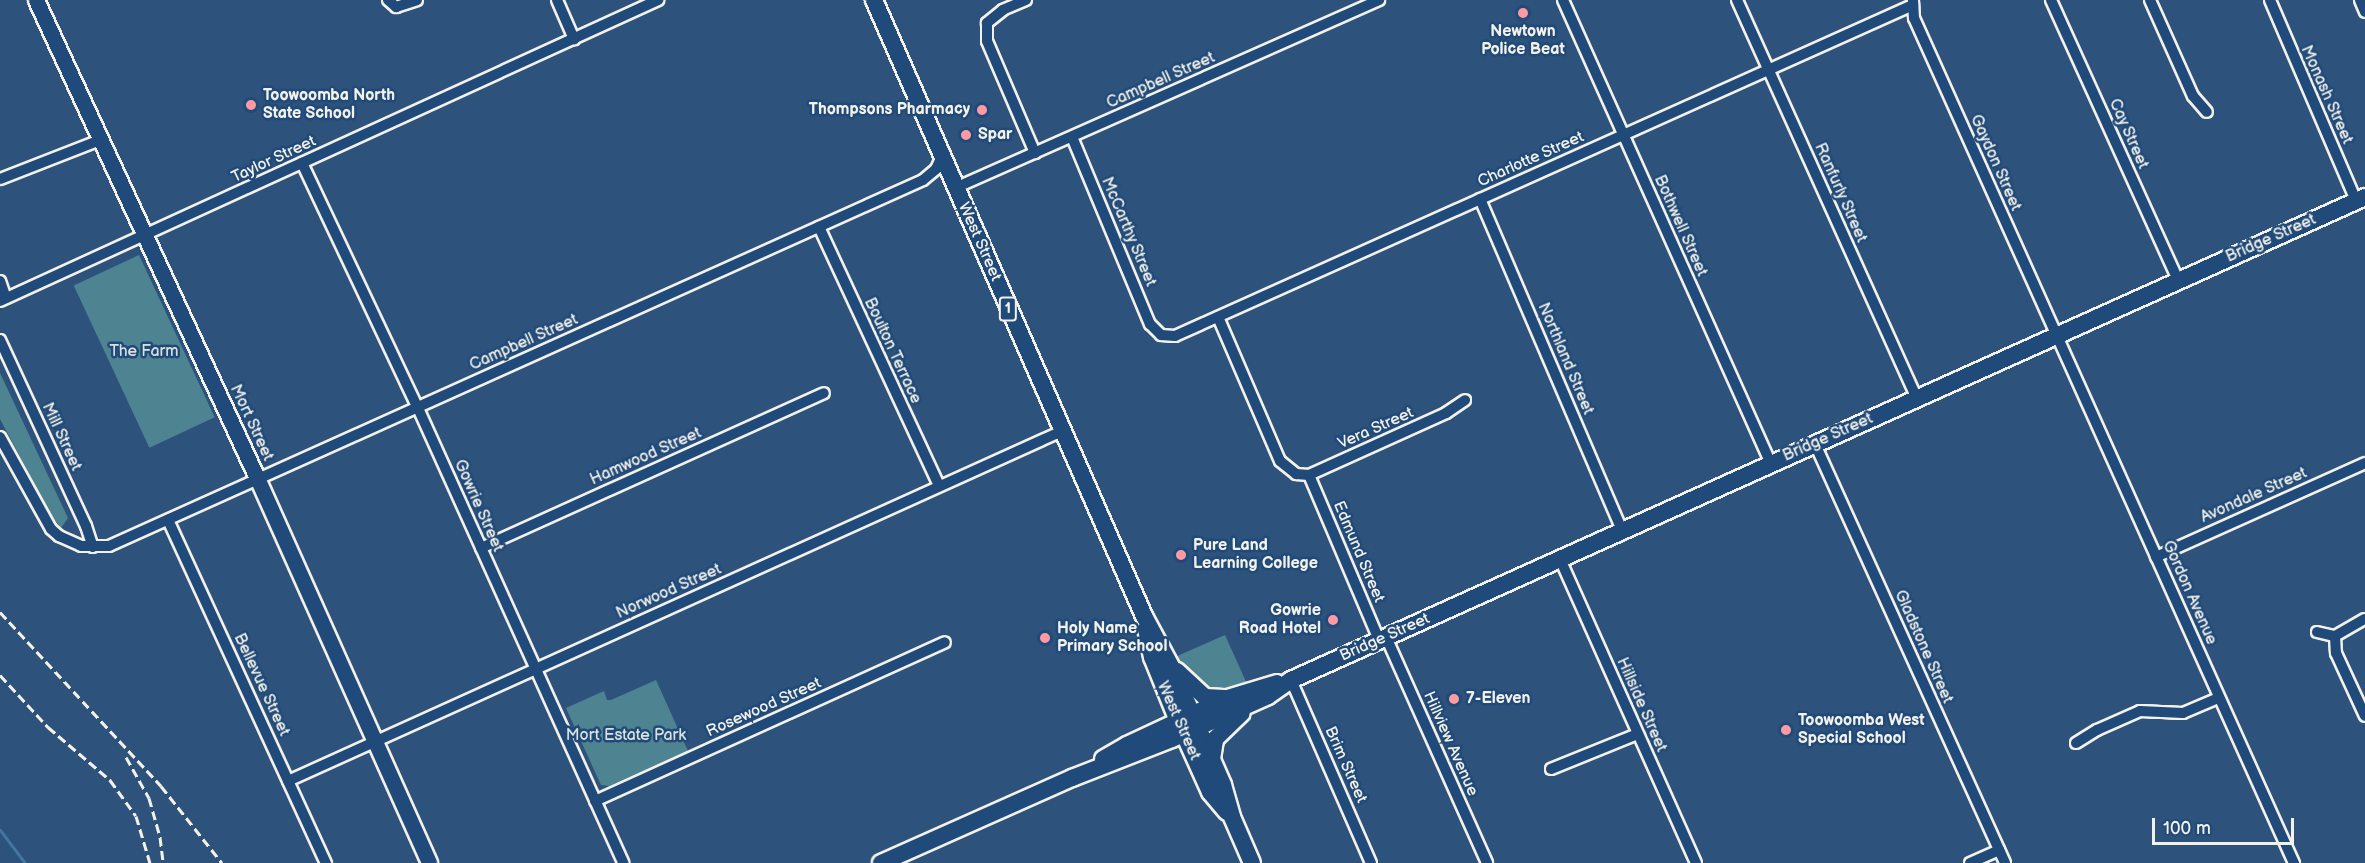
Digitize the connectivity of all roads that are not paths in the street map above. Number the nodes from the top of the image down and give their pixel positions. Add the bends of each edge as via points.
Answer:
1 (36, 0) edge
2 (417, 0) edge
3 (557, 0) edge
4 (658, 0) edge
5 (874, 0) edge
6 (1026, 0) edge
7 (1379, 0) edge
8 (1563, 0) edge
9 (1737, 0) edge
10 (2051, 0) edge
11 (2150, 0) edge
12 (2270, 0) edge
13 (2360, 0) edge
14 (1913, 3) edge
15 (392, 4) edge
16 (2365, 12) edge
17 (574, 39) junction
18 (1768, 70) junction
19 (2206, 112) dead end
20 (1623, 135) junction
21 (1072, 137) junction
22 (100, 140) junction
23 (1035, 153) junction
24 (942, 156) junction
25 (302, 163) junction
26 (0, 179) edge
27 (955, 188) junction
28 (1480, 199) junction
29 (2361, 199) edge
30 (819, 228) junction
31 (144, 235) junction
32 (2178, 280) junction
33 (0, 281) edge
34 (3, 300) edge
35 (1218, 317) junction
36 (1161, 335) joint
37 (2055, 336) junction
38 (0, 340) edge
39 (824, 393) dead end
40 (1917, 399) junction
41 (1465, 400) dead end
42 (418, 408) junction
43 (1062, 431) junction
44 (0, 437) edge
45 (1815, 444) junction
46 (2365, 463) edge
47 (1771, 464) junction
48 (1310, 475) junction
49 (258, 480) junction
50 (939, 486) junction
51 (168, 520) junction
52 (1622, 531) junction
53 (93, 547) junction
54 (481, 548) junction
55 (2156, 557) junction
56 (1560, 559) junction
57 (1144, 616) junction
58 (2365, 619) edge
59 (2317, 632) dead end
60 (2335, 636) junction
61 (1383, 639) junction
62 (945, 642) dead end
63 (1164, 650) junction
64 (536, 669) junction
65 (1291, 680) junction
66 (1268, 696) junction
67 (1228, 698) junction
68 (2219, 698) junction
69 (2365, 716) edge
70 (1187, 724) junction
71 (1637, 734) junction
72 (375, 741) junction
73 (2076, 744) dead end
74 (1212, 759) junction
75 (1551, 769) dead end
76 (288, 781) junction
77 (595, 801) junction
78 (1232, 817) junction
79 (1999, 850) junction
80 (326, 863) edge
81 (429, 863) edge
82 (623, 863) edge
83 (881, 863) edge
84 (1252, 863) edge
85 (1371, 863) edge
86 (1487, 863) edge
87 (1696, 863) edge
88 (1970, 863) edge
89 (2005, 863) edge
90 (2294, 863) edge

1 - 22 street, Mort Street
2 - 15 street
3 - 17 street
4 - 17 street, Taylor Street
5 - 24 main road, West Street
6 - 23 street via 1003,10 987,23 987,41
7 - 21 street, Campbell Street
8 - 20 street, Bothwell Street
9 - 18 street, Ranfurly Street
10 - 32 street, Cay Street
11 - 19 street via 2193,96
12 - 29 street, Monash Street
13 - 16 street
14 - 18 street, Charlotte Street
14 - 37 street, Gaydon Street via 1914,18
17 - 25 street, Taylor Street
18 - 20 street, Charlotte Street
18 - 40 street, Ranfurly Street
20 - 28 street, Charlotte Street
20 - 47 street, Bothwell Street
21 - 23 street, Campbell Street
21 - 36 street, McCarthy Street via 1150,324
22 - 26 street
22 - 31 street, Mort Street
23 - 27 street, Campbell Street
24 - 27 main road, West Street
24 - 30 street, Campbell Street via 934,172 917,183
25 - 31 street, Taylor Street
25 - 42 street, Gowrie Street
27 - 43 main road, West Street / 1
28 - 35 street, Charlotte Street
28 - 52 street, Northland Street
29 - 32 main road, Bridge Street
30 - 42 street, Campbell Street
30 - 50 street, Boulton Terrace
31 - 34 street, Taylor Street
31 - 49 street, Mort Street
32 - 37 main road, Bridge Street
33 - 34 street
35 - 36 street, Charlotte Street via 1175,336
35 - 48 street, Vera Street via 1280,461 1296,474
37 - 40 main road, Bridge Street
37 - 55 street, Gordon Avenue
38 - 53 street, Mill Street
39 - 54 street, Hamwood Street
40 - 45 main road, Bridge Street
41 - 48 street, Vera Street via 1446,413
42 - 49 street, Campbell Street
42 - 54 street, Gowrie Street
43 - 50 street, Norwood Street
43 - 57 main road, West Street
44 - 53 street via 51,529 68,541
45 - 47 main road, Bridge Street
45 - 79 street, Gladstone Street
46 - 55 street, Avondale Street
47 - 52 main road, Bridge Street
48 - 61 street, Edmund Street
49 - 51 street, Campbell Street
49 - 72 street, Mort Street
50 - 64 street, Norwood Street
51 - 53 street, Campbell Street via 109,546
51 - 76 street, Bellevue Street
52 - 56 main road, Bridge Street
54 - 64 street, Gowrie Street
55 - 68 street, Gordon Avenue
56 - 61 main road, Bridge Street
56 - 71 street, Hillside Street
57 - 63 main road, West Street
57 - 70 main road, West Street via 1152,657
58 - 60 street
59 - 60 street
60 - 69 street via 2336,653
61 - 65 main road, Bridge Street
61 - 86 street, Hillview Avenue
62 - 77 street, Rosewood Street
63 - 67 main road via 1200,694 1211,699
63 - 70 main road, West Street
64 - 72 street, Norwood Street
64 - 77 street, Gowrie Street
65 - 66 main road, Bridge Street
65 - 67 main road, Bridge Street
65 - 85 street, Brim Street
66 - 70 main road, Bridge Street
66 - 74 main road via 1219,733 1212,745
67 - 70 main road, Bridge Street
68 - 73 street via 2183,713 2140,711
68 - 90 street, Gordon Avenue
70 - 74 main road, West Street
70 - 78 main road, West Street via 1210,792
70 - 83 main road, Bridge Street via 1127,745 1072,778
71 - 75 street
71 - 87 street, Hillside Street
72 - 76 street, Norwood Street
72 - 81 street, Mort Street
74 - 78 main road, West Street
76 - 80 street, Bellevue Street
77 - 82 street, Gowrie Street
78 - 84 main road, West Street
79 - 88 street
79 - 89 street, Gladstone Street

